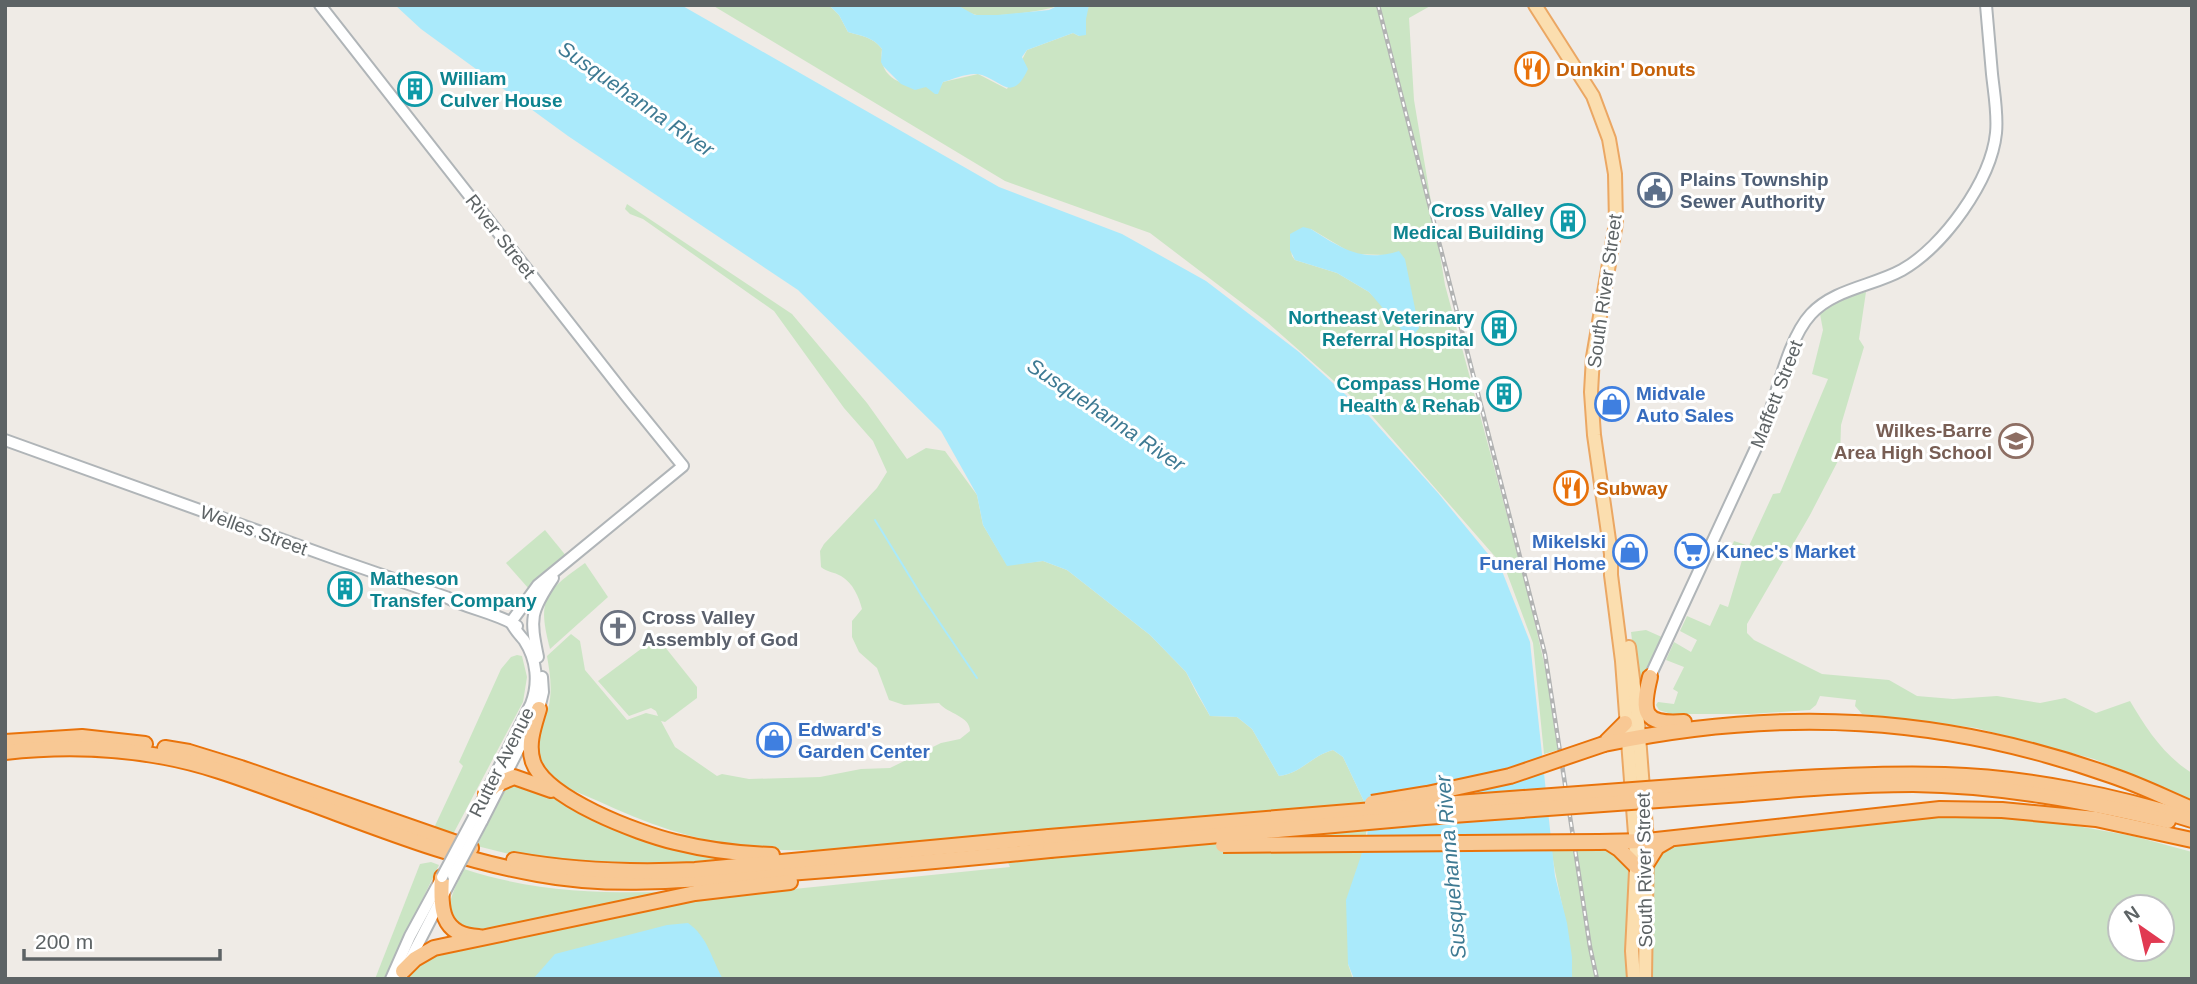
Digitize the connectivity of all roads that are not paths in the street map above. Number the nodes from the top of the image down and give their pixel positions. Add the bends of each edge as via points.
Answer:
1 (320, 5) edge
2 (1535, 5) edge
3 (1986, 5) edge
4 (5, 440) edge
5 (1611, 554) junction
6 (571, 559) junction
7 (553, 578) junction
8 (511, 624) junction
9 (539, 664) junction
10 (1650, 677) junction
11 (540, 709) junction
12 (1633, 715) junction
13 (1745, 724) junction
14 (1700, 729) junction
15 (1633, 738) junction
16 (5, 742) edge
17 (1604, 744) junction
18 (5, 752) edge
19 (502, 781) junction
20 (1742, 788) junction
21 (486, 794) junction
22 (562, 795) junction
23 (2192, 809) edge
24 (1274, 818) junction
25 (478, 819) junction
26 (2192, 820) edge
27 (2192, 830) edge
28 (1673, 838) junction
29 (2192, 840) edge
30 (1641, 841) junction
31 (1603, 842) junction
32 (1050, 844) junction
33 (917, 864) junction
34 (1641, 865) junction
35 (448, 877) junction
36 (440, 901) junction
37 (492, 937) junction
38 (398, 976) edge
39 (1634, 979) edge
40 (1645, 979) edge

1 - 6 main road, River Street via 683,466
2 - 5 main road, South River Street via 1593,96 1614,162 1616,223 1591,385
3 - 10 main road, Maffett Street via 1997,125 1981,177 1952,226 1928,252 1902,270 1828,300 1806,321 1797,335 1772,412
4 - 8 main road, Welles Street
5 - 12 main road, South River Street via 1622,661
5 - 12 main road, South River Street via 1619,574
6 - 7 main road
6 - 8 main road via 538,584
7 - 8 main road
7 - 9 main road via 533,618
8 - 9 main road, Rutter Avenue via 529,639
8 - 21 main road, Rutter Avenue via 532,657 536,689
9 - 11 main road, Rutter Avenue
10 - 12 main road, Maffett Street
10 - 13 highway via 1645,706 1656,721
11 - 19 main road, Rutter Avenue
11 - 22 highway via 531,741 532,757 541,776
12 - 14 highway via 1650,727
12 - 15 main road, South River Street
12 - 17 highway
13 - 14 highway
13 - 23 highway via 1856,721 1959,734 2115,776
14 - 15 highway
15 - 17 highway
15 - 30 main road, South River Street
16 - 32 highway via 82,737 189,752 498,857 605,872 695,870
17 - 24 highway, bridge via 1485,782
18 - 33 highway via 78,748 167,757 489,864 577,880 681,881
19 - 21 highway
19 - 22 highway via 526,779
19 - 25 main road, Rutter Avenue
20 - 24 highway, bridge
20 - 26 highway via 1849,775 1948,775 2141,803
20 - 27 highway via 1914,784 1985,788 2074,800
20 - 32 highway, bridge
21 - 25 main road, Rutter Avenue
22 - 32 highway via 661,838 751,855
24 - 32 highway, bridge
25 - 35 main road, Rutter Avenue, bridge
28 - 29 highway via 1940,809 2096,819
28 - 30 highway
28 - 34 highway
30 - 31 highway
30 - 34 main road, South River Street
31 - 32 highway, bridge
31 - 34 highway
32 - 33 highway
33 - 37 highway via 695,893
34 - 39 main road, South River Street via 1632,951
34 - 40 main road, South River Street
35 - 36 highway
35 - 38 main road, Rutter Avenue via 410,936
36 - 37 highway via 445,918 459,932
36 - 38 main road
37 - 38 highway via 434,948

